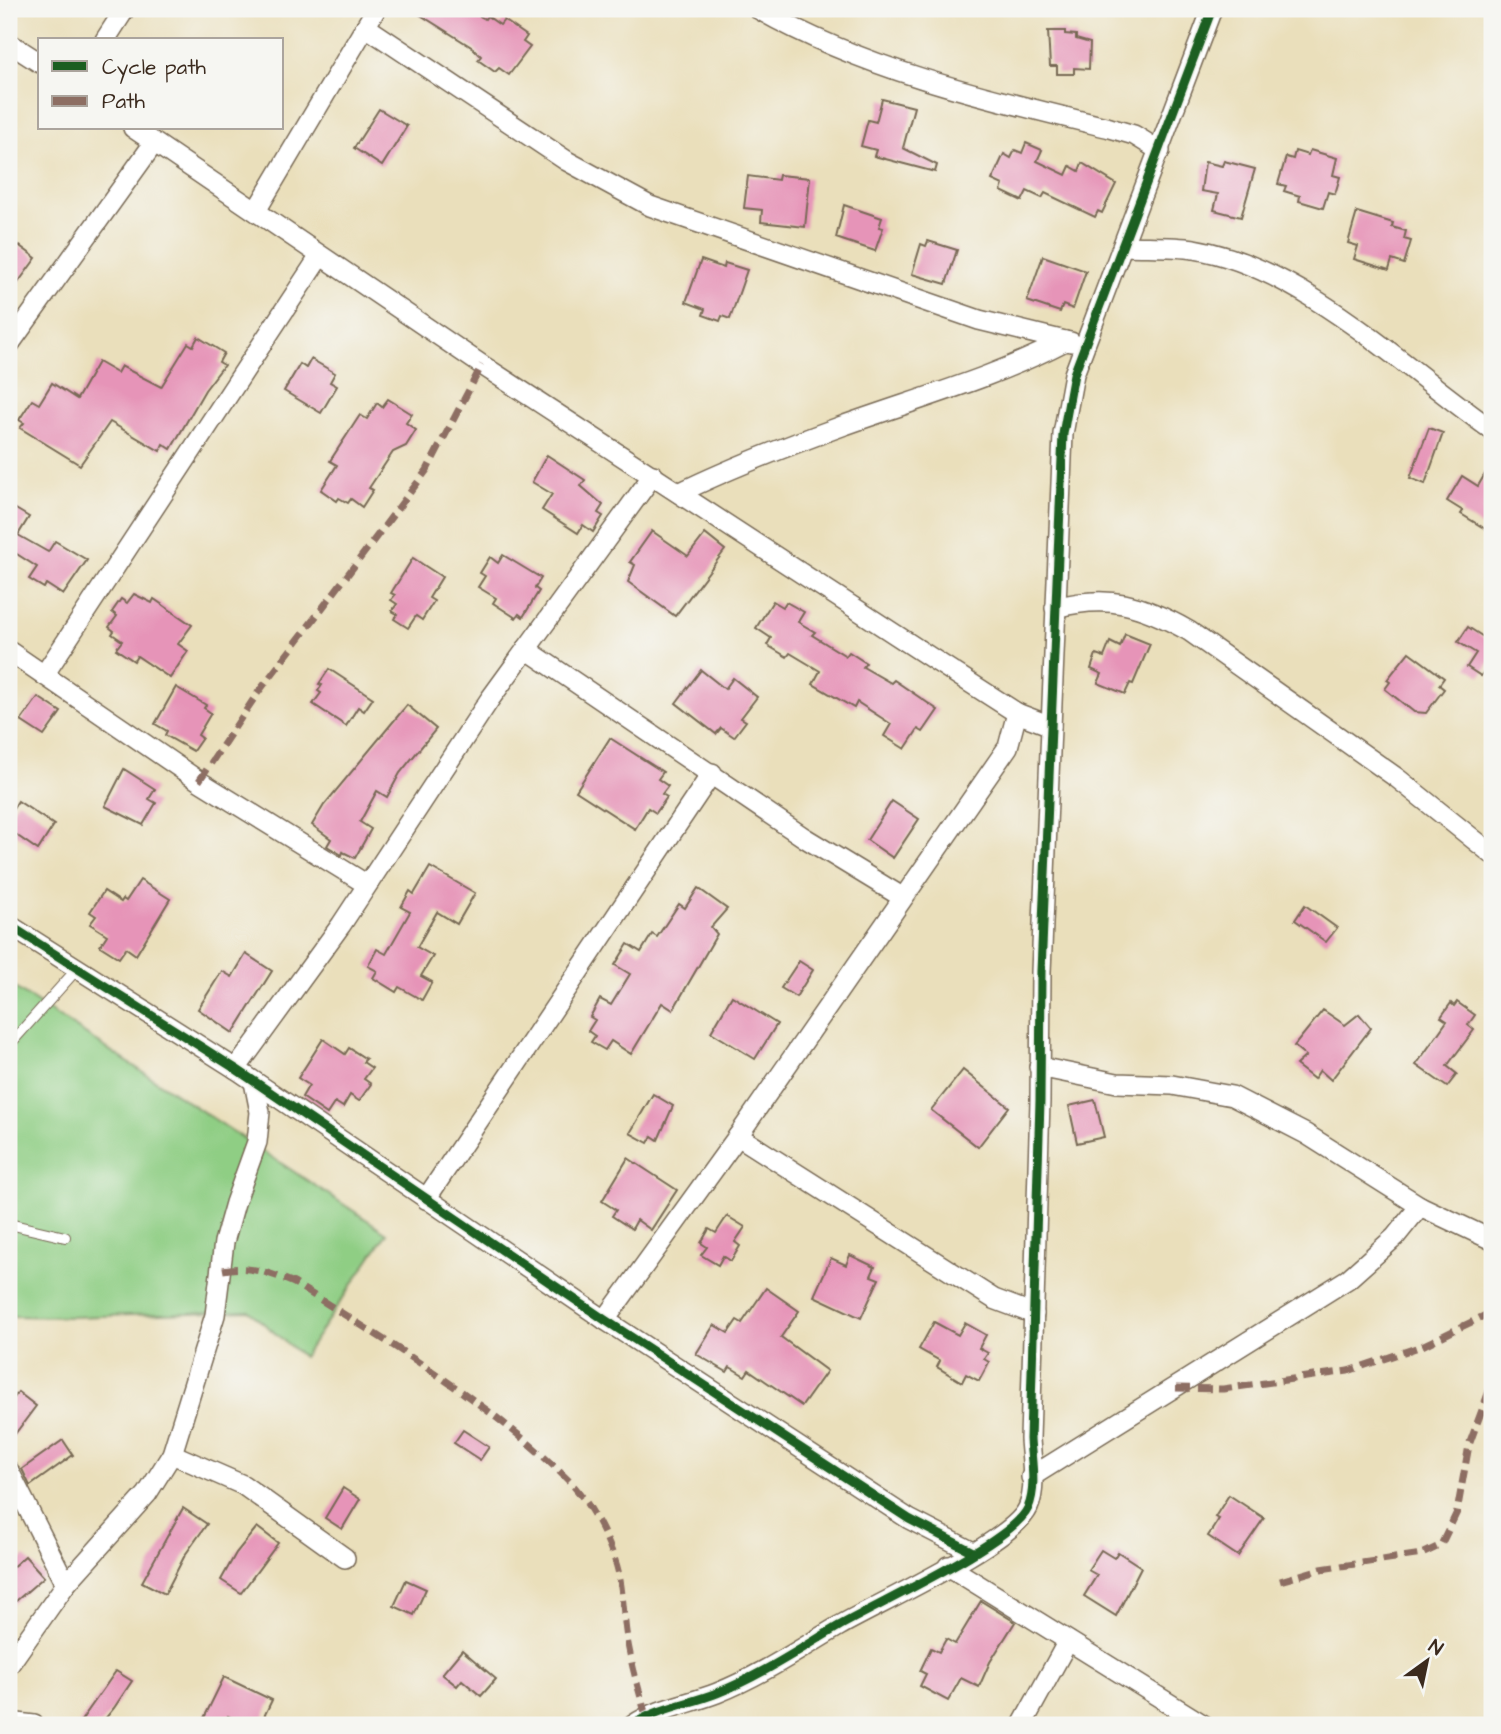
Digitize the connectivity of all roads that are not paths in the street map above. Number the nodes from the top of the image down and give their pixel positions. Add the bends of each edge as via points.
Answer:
1 (125, 9) edge
2 (376, 9) edge
3 (758, 9) edge
4 (1212, 9) edge
5 (366, 27) junction
6 (106, 38) edge
7 (9, 43) edge
8 (38, 62) edge
9 (136, 130) edge
10 (154, 143) junction
11 (1160, 152) junction
12 (256, 211) junction
13 (1125, 246) junction
14 (320, 256) junction
15 (1065, 341) junction
16 (1086, 344) junction
17 (9, 345) edge
18 (1492, 430) edge
19 (653, 475) junction
20 (679, 493) junction
21 (1055, 608) junction
22 (526, 649) junction
23 (9, 651) edge
24 (44, 676) junction
25 (1017, 713) junction
26 (1051, 726) junction
27 (712, 774) junction
28 (1492, 854) edge
29 (366, 884) junction
30 (902, 897) junction
31 (9, 925) edge
32 (77, 969) junction
33 (9, 1045) edge
34 (1039, 1067) junction
35 (236, 1069) junction
36 (254, 1082) junction
37 (738, 1136) junction
38 (426, 1199) junction
39 (1420, 1206) junction
40 (9, 1224) edge
41 (65, 1237) dead end
42 (1492, 1240) edge
43 (1034, 1314) junction
44 (605, 1320) junction
45 (172, 1454) junction
46 (9, 1471) edge
47 (1031, 1477) junction
48 (972, 1552) junction
49 (345, 1558) dead end
50 (948, 1566) junction
51 (66, 1584) junction
52 (1068, 1641) junction
53 (9, 1665) edge
54 (9, 1722) edge
55 (643, 1722) edge
56 (34, 1725) edge
57 (1022, 1725) edge
58 (1205, 1725) edge

1 - 6 street
2 - 5 street
3 - 11 street via 831,46 883,65 1134,135
4 - 11 street
5 - 12 street
5 - 15 street via 566,161 650,206 979,320
7 - 8 street
9 - 10 street
10 - 12 street
10 - 17 street
11 - 13 street
12 - 14 street
13 - 16 street
13 - 18 street via 1194,249 1276,276 1315,298
14 - 19 street
14 - 24 street
15 - 16 street
15 - 20 street via 1024,362 726,470
16 - 21 street via 1074,374 1063,434
19 - 20 street
19 - 22 street
20 - 25 street
21 - 26 street
21 - 28 street via 1118,601 1158,614 1189,631 1397,778
22 - 27 street
22 - 29 street
23 - 24 street
24 - 29 street
25 - 26 street
25 - 30 street via 1008,747
26 - 34 street
27 - 30 street
27 - 38 street
29 - 35 street
30 - 37 street
31 - 32 street
32 - 33 lane
32 - 35 street
34 - 39 street via 1117,1083 1171,1085 1232,1096 1306,1134
34 - 43 street
35 - 36 street
36 - 38 street
36 - 45 street via 260,1112 257,1142 231,1216 215,1315
37 - 43 street via 994,1299
37 - 44 street
38 - 44 street
39 - 42 street
39 - 47 street via 1395,1237 1348,1279
40 - 41 lane
43 - 47 street
44 - 48 street via 909,1519
45 - 49 street via 243,1485
45 - 51 street via 147,1494
46 - 51 street
47 - 48 street via 1028,1507 1020,1520
48 - 50 street
50 - 52 street
50 - 55 street via 718,1692
51 - 53 street
52 - 57 street
52 - 58 street
54 - 56 street

